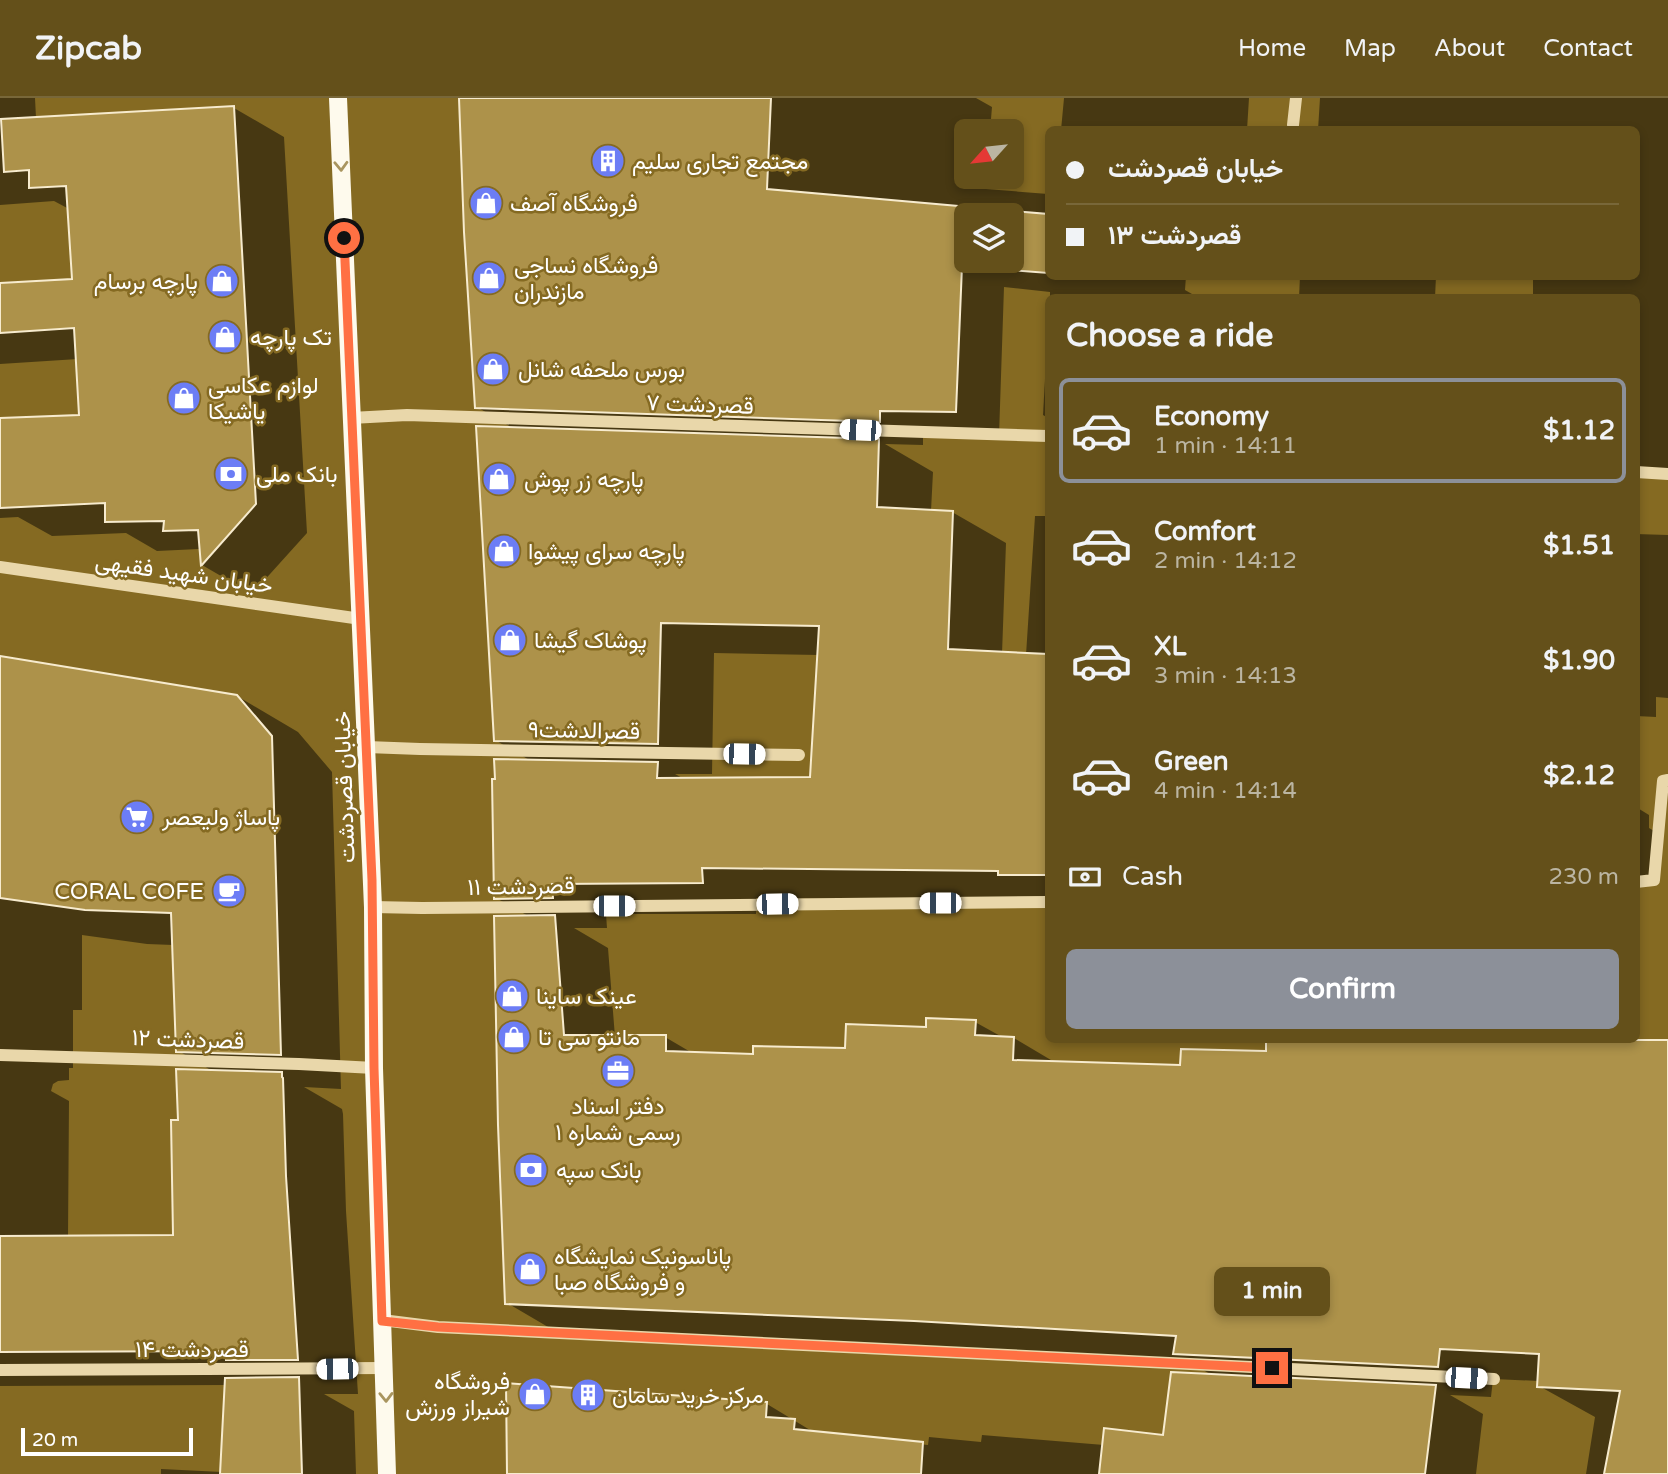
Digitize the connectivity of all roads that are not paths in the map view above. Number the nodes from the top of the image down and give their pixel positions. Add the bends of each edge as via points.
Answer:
1 (338, 98) edge
2 (1296, 98) edge
3 (1293, 125) dead end
4 (351, 418) junction
5 (1045, 436) edge
6 (1640, 472) edge
7 (1668, 474) edge
8 (0, 567) edge
9 (361, 619) junction
10 (367, 747) junction
11 (799, 755) dead end
12 (1668, 780) edge
13 (1640, 881) edge
14 (1045, 902) edge
15 (373, 907) junction
16 (0, 1055) edge
17 (374, 1068) junction
18 (382, 1321) junction
19 (385, 1368) junction
20 (0, 1370) edge
21 (1494, 1379) dead end
22 (387, 1474) edge

1 -> 4 main road, خیابان قصردشت
2 - 3 street
4 - 5 street, قصردشت ۷ via 407,415
4 - 9 main road, خیابان قصردشت
6 - 7 street
8 - 9 street, خیابان شهید فقیهی
9 - 10 main road, خیابان قصردشت
10 - 11 street, قصرالدشت۹
10 - 15 main road, خیابان قصردشت
12 - 13 street via 1663,780 1654,880
14 - 15 street, قصردشت ۱۱
15 - 17 main road, خیابان قصردشت
16 - 17 street, قصردشت ۱۲
17 - 18 main road, خیابان قصردشت
18 - 19 main road, خیابان قصردشت
18 - 21 street
19 - 20 street, قصردشت ۱۴
19 -> 22 main road, خیابان قصردشت

